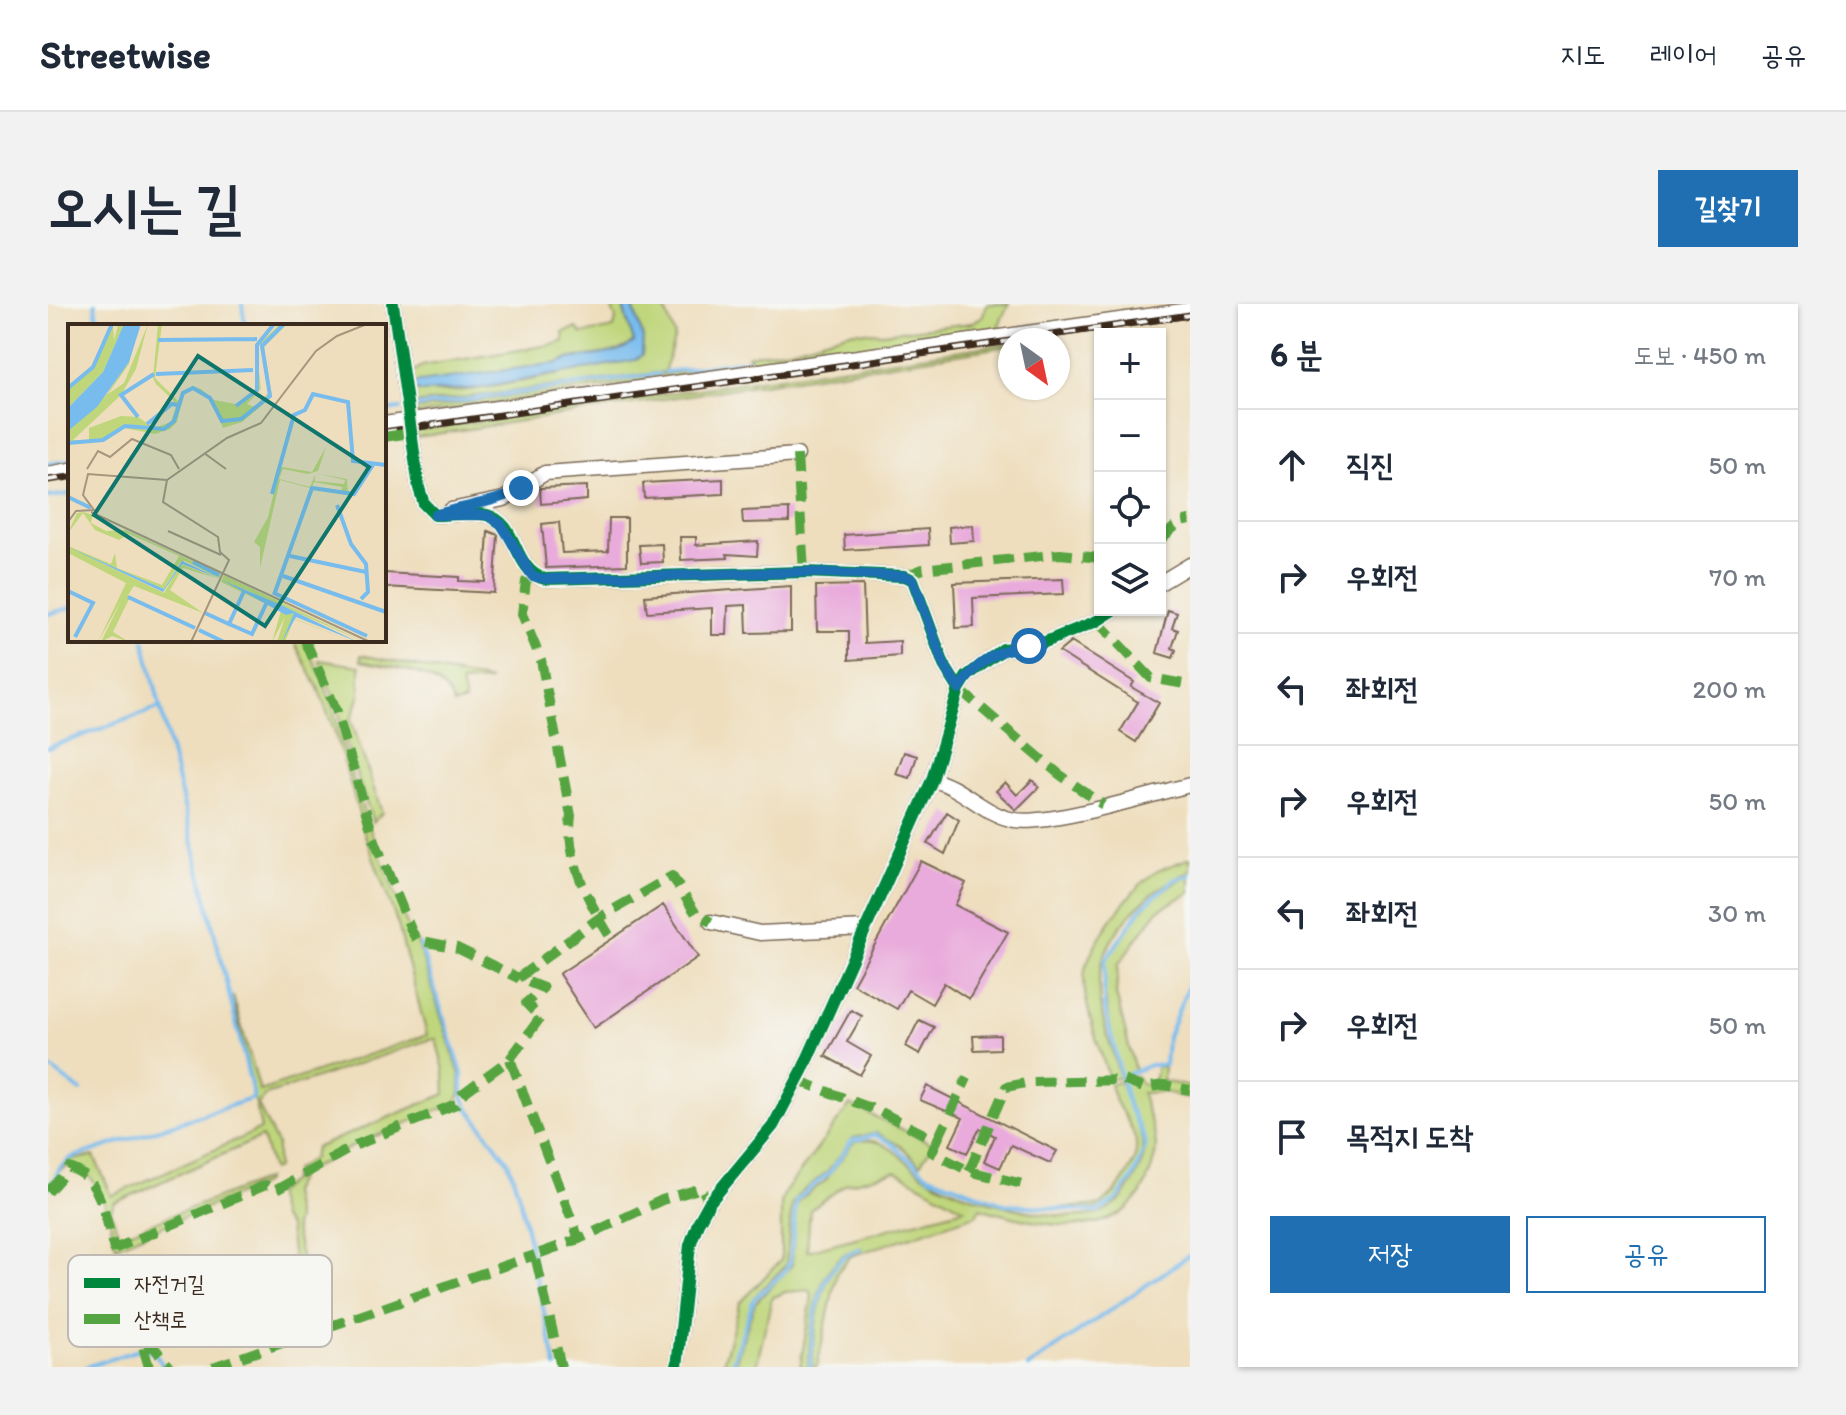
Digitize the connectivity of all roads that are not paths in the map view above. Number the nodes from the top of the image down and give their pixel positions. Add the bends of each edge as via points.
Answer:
1 (393, 304) edge
2 (1190, 310) edge
3 (408, 420) junction
4 (386, 424) edge
5 (797, 455) dead end
6 (68, 470) edge
7 (48, 474) edge
8 (435, 515) junction
9 (1190, 565) edge
10 (1166, 579) edge
11 (1105, 616) edge
12 (959, 689) junction
13 (932, 780) junction
14 (1190, 785) edge
15 (711, 922) dead end
16 (866, 928) junction
17 (677, 1367) edge

1 - 3 street
2 - 3 street
3 - 4 street
3 - 8 street via 419,488
5 - 8 street via 545,473 504,499
6 - 7 street
8 - 12 street via 487,515 501,524 532,576 545,579 804,572 905,576 913,580 944,665
9 - 10 street
11 - 12 street via 1040,644 1003,649 967,676
12 - 13 street
13 - 14 street via 949,783 1014,820
13 - 16 street
15 - 16 street via 760,933
16 - 17 street via 773,1126 698,1223 690,1245

